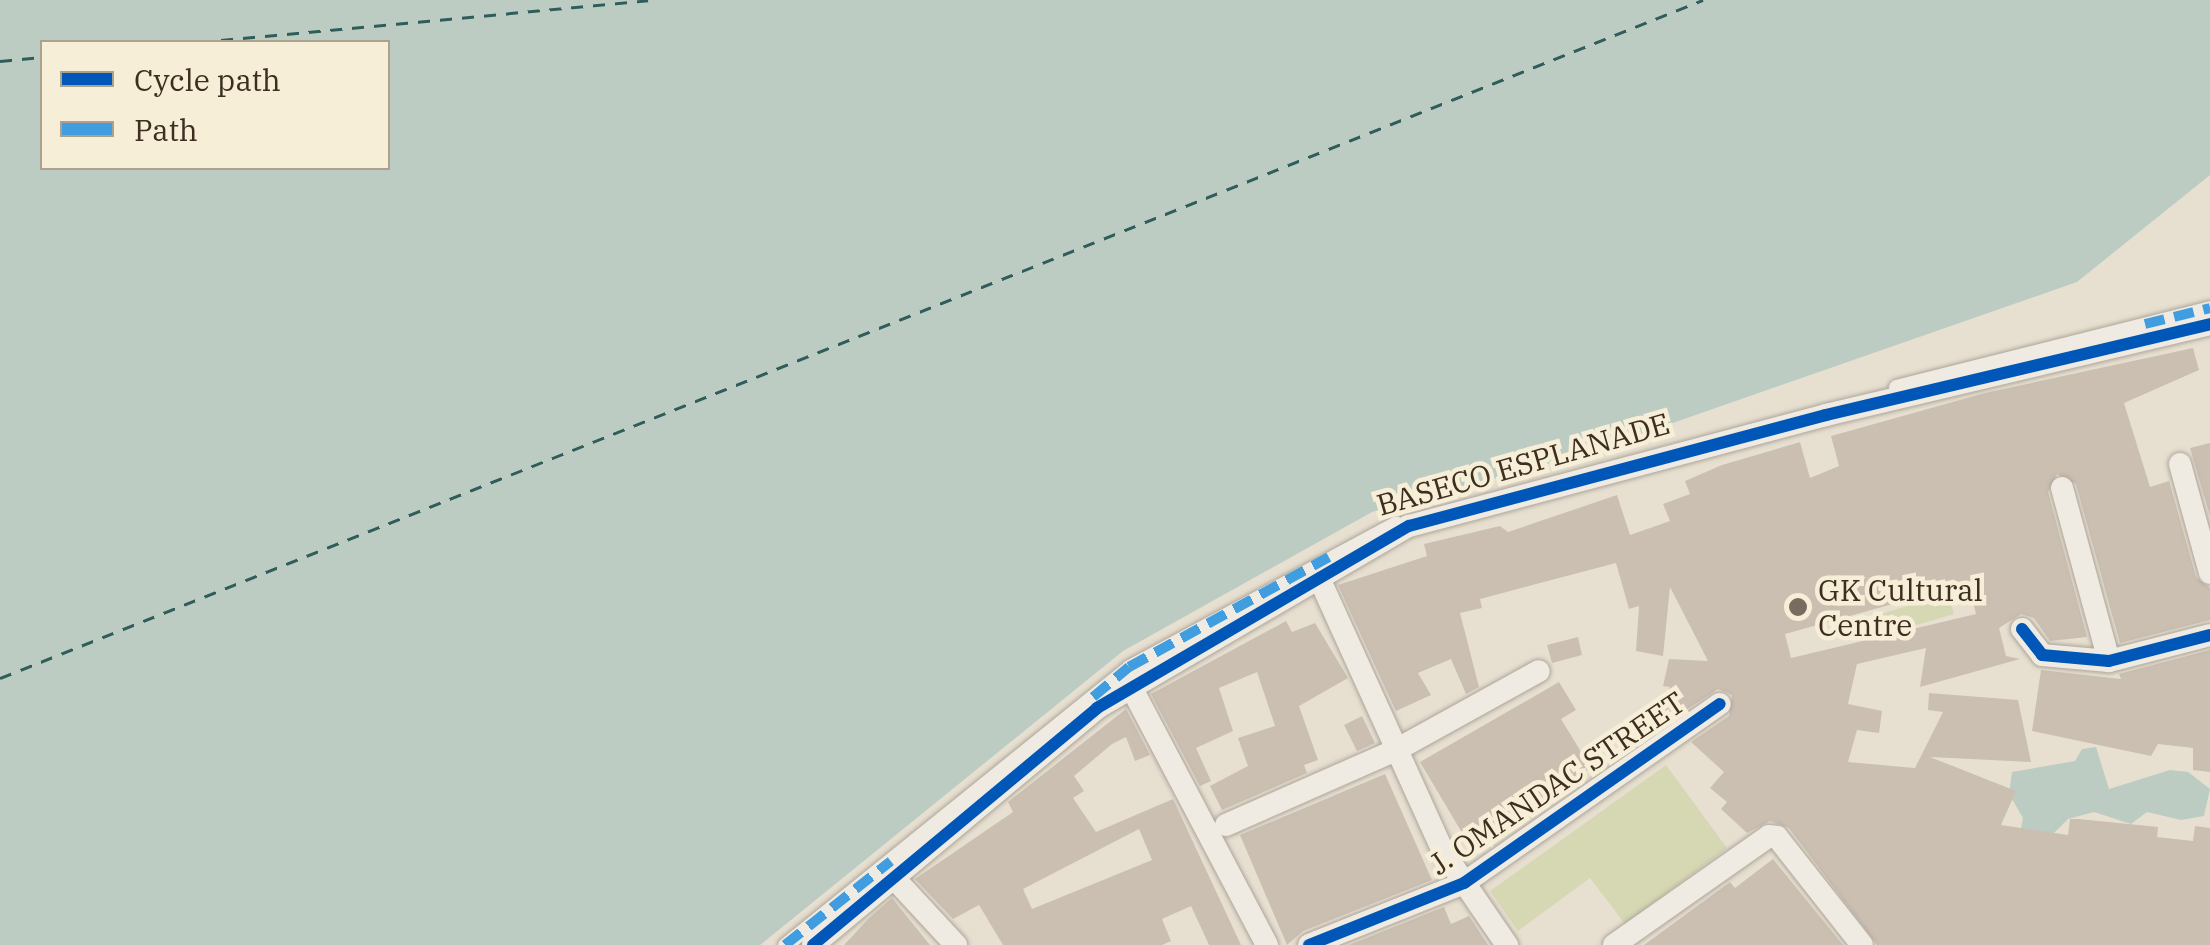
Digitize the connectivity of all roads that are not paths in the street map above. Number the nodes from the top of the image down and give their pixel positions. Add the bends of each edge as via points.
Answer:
1 (2210, 308) edge
2 (2210, 324) edge
3 (2180, 464) dead end
4 (2062, 488) dead end
5 (2210, 572) edge
6 (1319, 578) junction
7 (2022, 629) dead end
8 (2210, 635) edge
9 (2109, 661) junction
10 (1539, 671) dead end
11 (1130, 685) junction
12 (1720, 704) dead end
13 (1396, 750) junction
14 (1226, 826) dead end
15 (893, 877) junction
16 (1464, 883) junction
17 (785, 945) edge
18 (813, 945) edge
19 (956, 945) edge
20 (1267, 945) edge
21 (1309, 945) edge
22 (1507, 945) edge
23 (1614, 945) edge
24 (1862, 945) edge

1 - 17 street, BASECO ESPLANADE via 1391,524 1130,667
2 - 6 street via 1826,415 1410,526
3 - 5 street
4 - 9 street
6 - 11 street
6 - 13 street
7 - 9 street via 2042,655
8 - 9 street
10 - 13 street
11 - 15 street
11 - 20 street
12 - 16 street, J. OMANDAC STREET
13 - 14 street
13 - 16 street
15 - 18 street
15 - 19 street
16 - 21 street, J. OMANDAC STREET
16 - 22 street
23 - 24 street via 1770,836 1778,837

